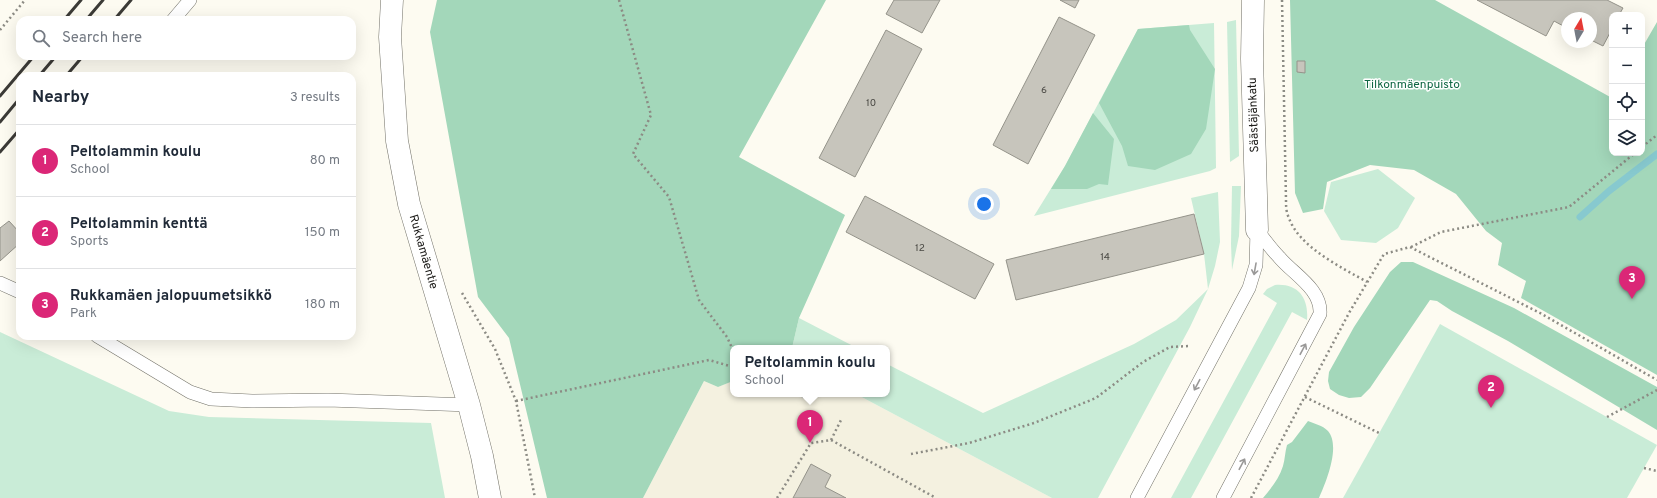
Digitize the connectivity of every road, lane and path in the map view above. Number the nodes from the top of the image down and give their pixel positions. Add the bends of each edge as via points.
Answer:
1 (25, 0) edge
2 (190, 0) edge
3 (392, 0) edge
4 (619, 0) edge
5 (1253, 0) edge
6 (1282, 0) edge
7 (176, 16) edge
8 (0, 30) edge
9 (1657, 135) edge
10 (1645, 145) edge
11 (1631, 156) edge
12 (1257, 230) junction
13 (1410, 247) junction
14 (1367, 282) junction
15 (0, 283) edge
16 (16, 290) edge
17 (459, 290) dead end
18 (104, 340) edge
19 (731, 345) edge
20 (1189, 346) dead end
21 (730, 366) edge
22 (1657, 380) edge
23 (1657, 390) edge
24 (803, 397) edge
25 (1304, 397) junction
26 (516, 402) junction
27 (812, 402) dead end
28 (469, 405) junction
29 (1607, 417) dead end
30 (842, 418) dead end
31 (1379, 433) dead end
32 (831, 440) junction
33 (911, 454) dead end
34 (1644, 468) dead end
35 (1657, 471) edge
36 (490, 498) edge
37 (535, 498) edge
38 (777, 498) edge
39 (936, 498) edge
40 (1137, 498) edge
41 (1223, 498) edge
42 (1251, 498) edge

1 - 8 path
2 - 7 lane
3 - 28 main road, Rukkamäentie via 390,37 397,141 409,204
4 - 19 path via 651,115 633,154 669,197 699,300
5 - 12 main road, Säästäjänkatu via 1252,59
6 - 14 path via 1288,217 1313,248
9 - 10 path
11 - 13 path via 1569,207 1441,232
12 -> 40 lane via 1256,265 1249,288
41 -> 12 lane via 1320,314 1318,298 1279,258
13 - 14 path via 1384,254
13 - 22 path via 1540,313
14 - 25 path
15 - 16 lane
17 - 26 path via 495,349
18 - 28 lane via 190,392 211,399
20 - 33 path via 1170,347 1143,362 1096,398 1034,423 969,443
21 - 26 path via 709,360
23 - 29 path
24 - 27 path
25 - 31 path
25 - 42 path
26 - 37 path
28 - 36 main road, Rukkamäentie
30 - 32 path
32 - 38 path via 811,443
32 - 39 path
34 - 35 path

